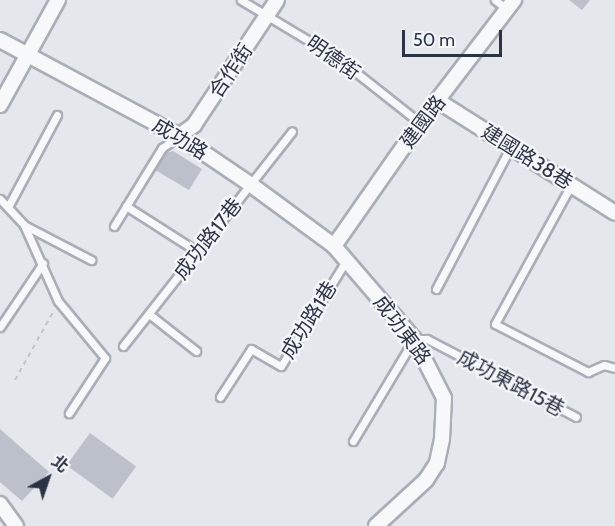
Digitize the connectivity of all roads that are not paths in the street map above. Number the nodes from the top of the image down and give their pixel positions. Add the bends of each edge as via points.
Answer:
1 (58, 0) edge
2 (241, 0) edge
3 (277, 0) edge
4 (495, 0) edge
5 (511, 5) edge
6 (268, 15) junction
7 (0, 40) edge
8 (28, 57) junction
9 (438, 101) junction
10 (0, 105) edge
11 (57, 115) dead end
12 (420, 123) junction
13 (292, 131) dead end
14 (179, 136) junction
15 (511, 146) junction
16 (250, 184) junction
17 (571, 185) junction
18 (0, 198) edge
19 (9, 205) junction
20 (126, 206) junction
21 (615, 213) edge
22 (24, 225) junction
23 (114, 226) dead end
24 (334, 246) junction
25 (198, 252) junction
26 (347, 259) junction
27 (91, 260) dead end
28 (43, 263) junction
29 (436, 289) dead end
30 (149, 314) junction
31 (0, 327) edge
32 (414, 339) junction
33 (123, 346) dead end
34 (196, 351) dead end
35 (615, 368) edge
36 (220, 397) dead end
37 (69, 413) dead end
38 (576, 417) dead end
39 (352, 441) dead end
40 (0, 504) edge
41 (16, 526) edge
42 (376, 526) edge

1 - 8 street
2 - 6 lane, 明德街
3 - 6 street, 合作街
4 - 5 lane
5 - 9 street, 建國路
6 - 12 lane, 明德街 via 339,58
6 - 14 street, 合作街 via 194,125
7 - 8 street, 成功路
8 - 10 street
8 - 14 street, 成功路
9 - 12 street, 建國路
9 - 15 street, 建國路38巷
11 - 19 lane
12 - 24 street, 建國路
13 - 16 lane, 成功路17巷
14 - 16 street, 成功路
14 - 20 lane via 162,148
15 - 17 street, 建國路38巷
15 - 29 lane
16 - 24 street, 成功路
16 - 25 lane, 成功路17巷
17 - 21 street, 建國路38巷
17 - 35 lane via 495,324 588,372 604,365
18 - 19 lane
19 - 22 lane
20 - 23 lane
20 - 25 lane
22 - 27 lane
22 - 28 lane
24 - 26 street, 成功路
25 - 30 lane, 成功路17巷
26 - 32 street, 成功東路
26 - 36 lane, 成功路1巷 via 281,366 251,349
28 - 31 lane
28 - 37 lane via 58,302 105,358
30 - 33 lane, 成功路17巷
30 - 34 lane
32 - 38 lane, 成功東路15巷 via 427,339
32 - 39 lane
32 - 42 street, 成功東路 via 444,398 442,439 437,463 426,480
40 - 41 street

